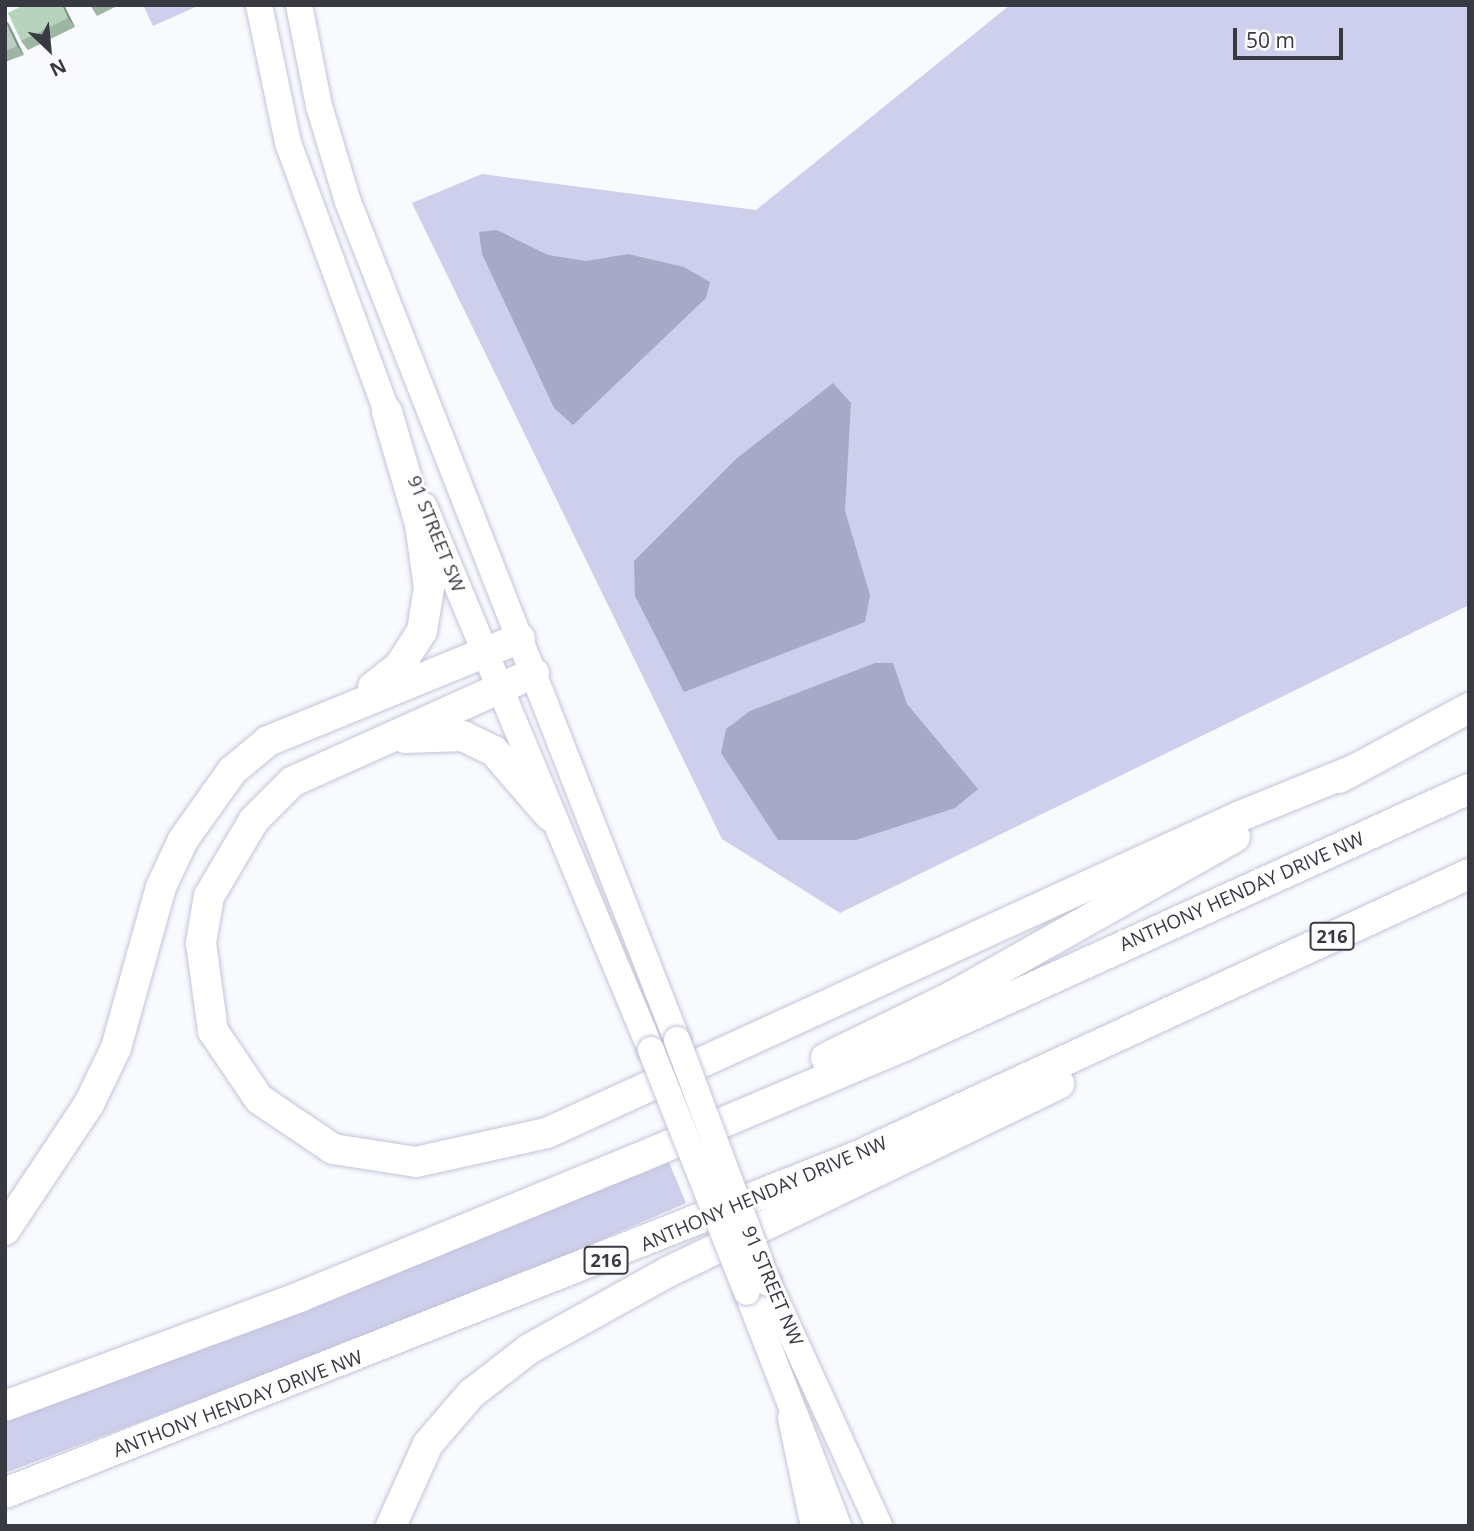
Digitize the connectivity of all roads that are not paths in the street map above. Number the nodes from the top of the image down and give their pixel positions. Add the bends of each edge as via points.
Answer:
1 (259, 5) edge
2 (299, 5) edge
3 (387, 412) junction
4 (520, 638) junction
5 (484, 654) junction
6 (534, 673) junction
7 (498, 689) junction
8 (1469, 708) edge
9 (321, 717) junction
10 (354, 749) junction
11 (1354, 770) junction
12 (1469, 789) edge
13 (550, 816) junction
14 (1469, 874) edge
15 (1195, 998) junction
16 (677, 1040) joint
17 (652, 1050) joint
18 (634, 1160) junction
19 (5, 1230) edge
20 (758, 1287) junction
21 (5, 1406) edge
22 (793, 1418) junction
23 (5, 1493) edge
24 (391, 1526) edge
25 (816, 1526) edge
26 (838, 1526) edge
27 (879, 1526) edge

1 - 3 main road, 91 STREET SW via 288,143
2 - 4 main road, 91 STREET SW via 348,202
3 - 5 main road, 91 STREET SW
3 - 9 highway via 420,524 429,587 422,631 399,667
4 - 5 highway
4 - 6 main road, 91 STREET SW
5 - 7 main road, 91 STREET SW
5 - 9 highway
6 - 7 highway
6 - 16 main road, 91 STREET SW
7 - 10 highway
7 - 13 main road, 91 STREET SW
8 - 11 highway
9 - 19 highway via 268,741 232,771 183,840 161,887 116,1048 62,1151
10 - 11 highway via 292,782 227,858 209,896 203,983 213,1031 259,1099 333,1149 416,1162 547,1133 1238,817
10 - 13 highway via 430,732 463,736 494,751
11 - 18 highway via 1007,967 757,1090
12 - 18 highway, ANTHONY HENDAY DRIVE NW via 906,1045
13 - 17 main road, 91 STREET SW
14 - 15 highway, ANTHONY HENDAY DRIVE NW / 216
15 - 23 highway, ANTHONY HENDAY DRIVE NW / 216 via 703,1221
15 - 24 highway via 1063,1083 670,1271 529,1349 471,1394 428,1444
16 - 20 main road, 91 STREET NW, bridge
17 - 20 main road, 91 STREET NW, bridge
18 - 21 highway, ANTHONY HENDAY DRIVE NW via 302,1296
20 - 22 main road, 91 STREET NW
20 - 27 main road, 91 STREET NW
22 - 25 highway
22 - 26 main road, 91 STREET NW

